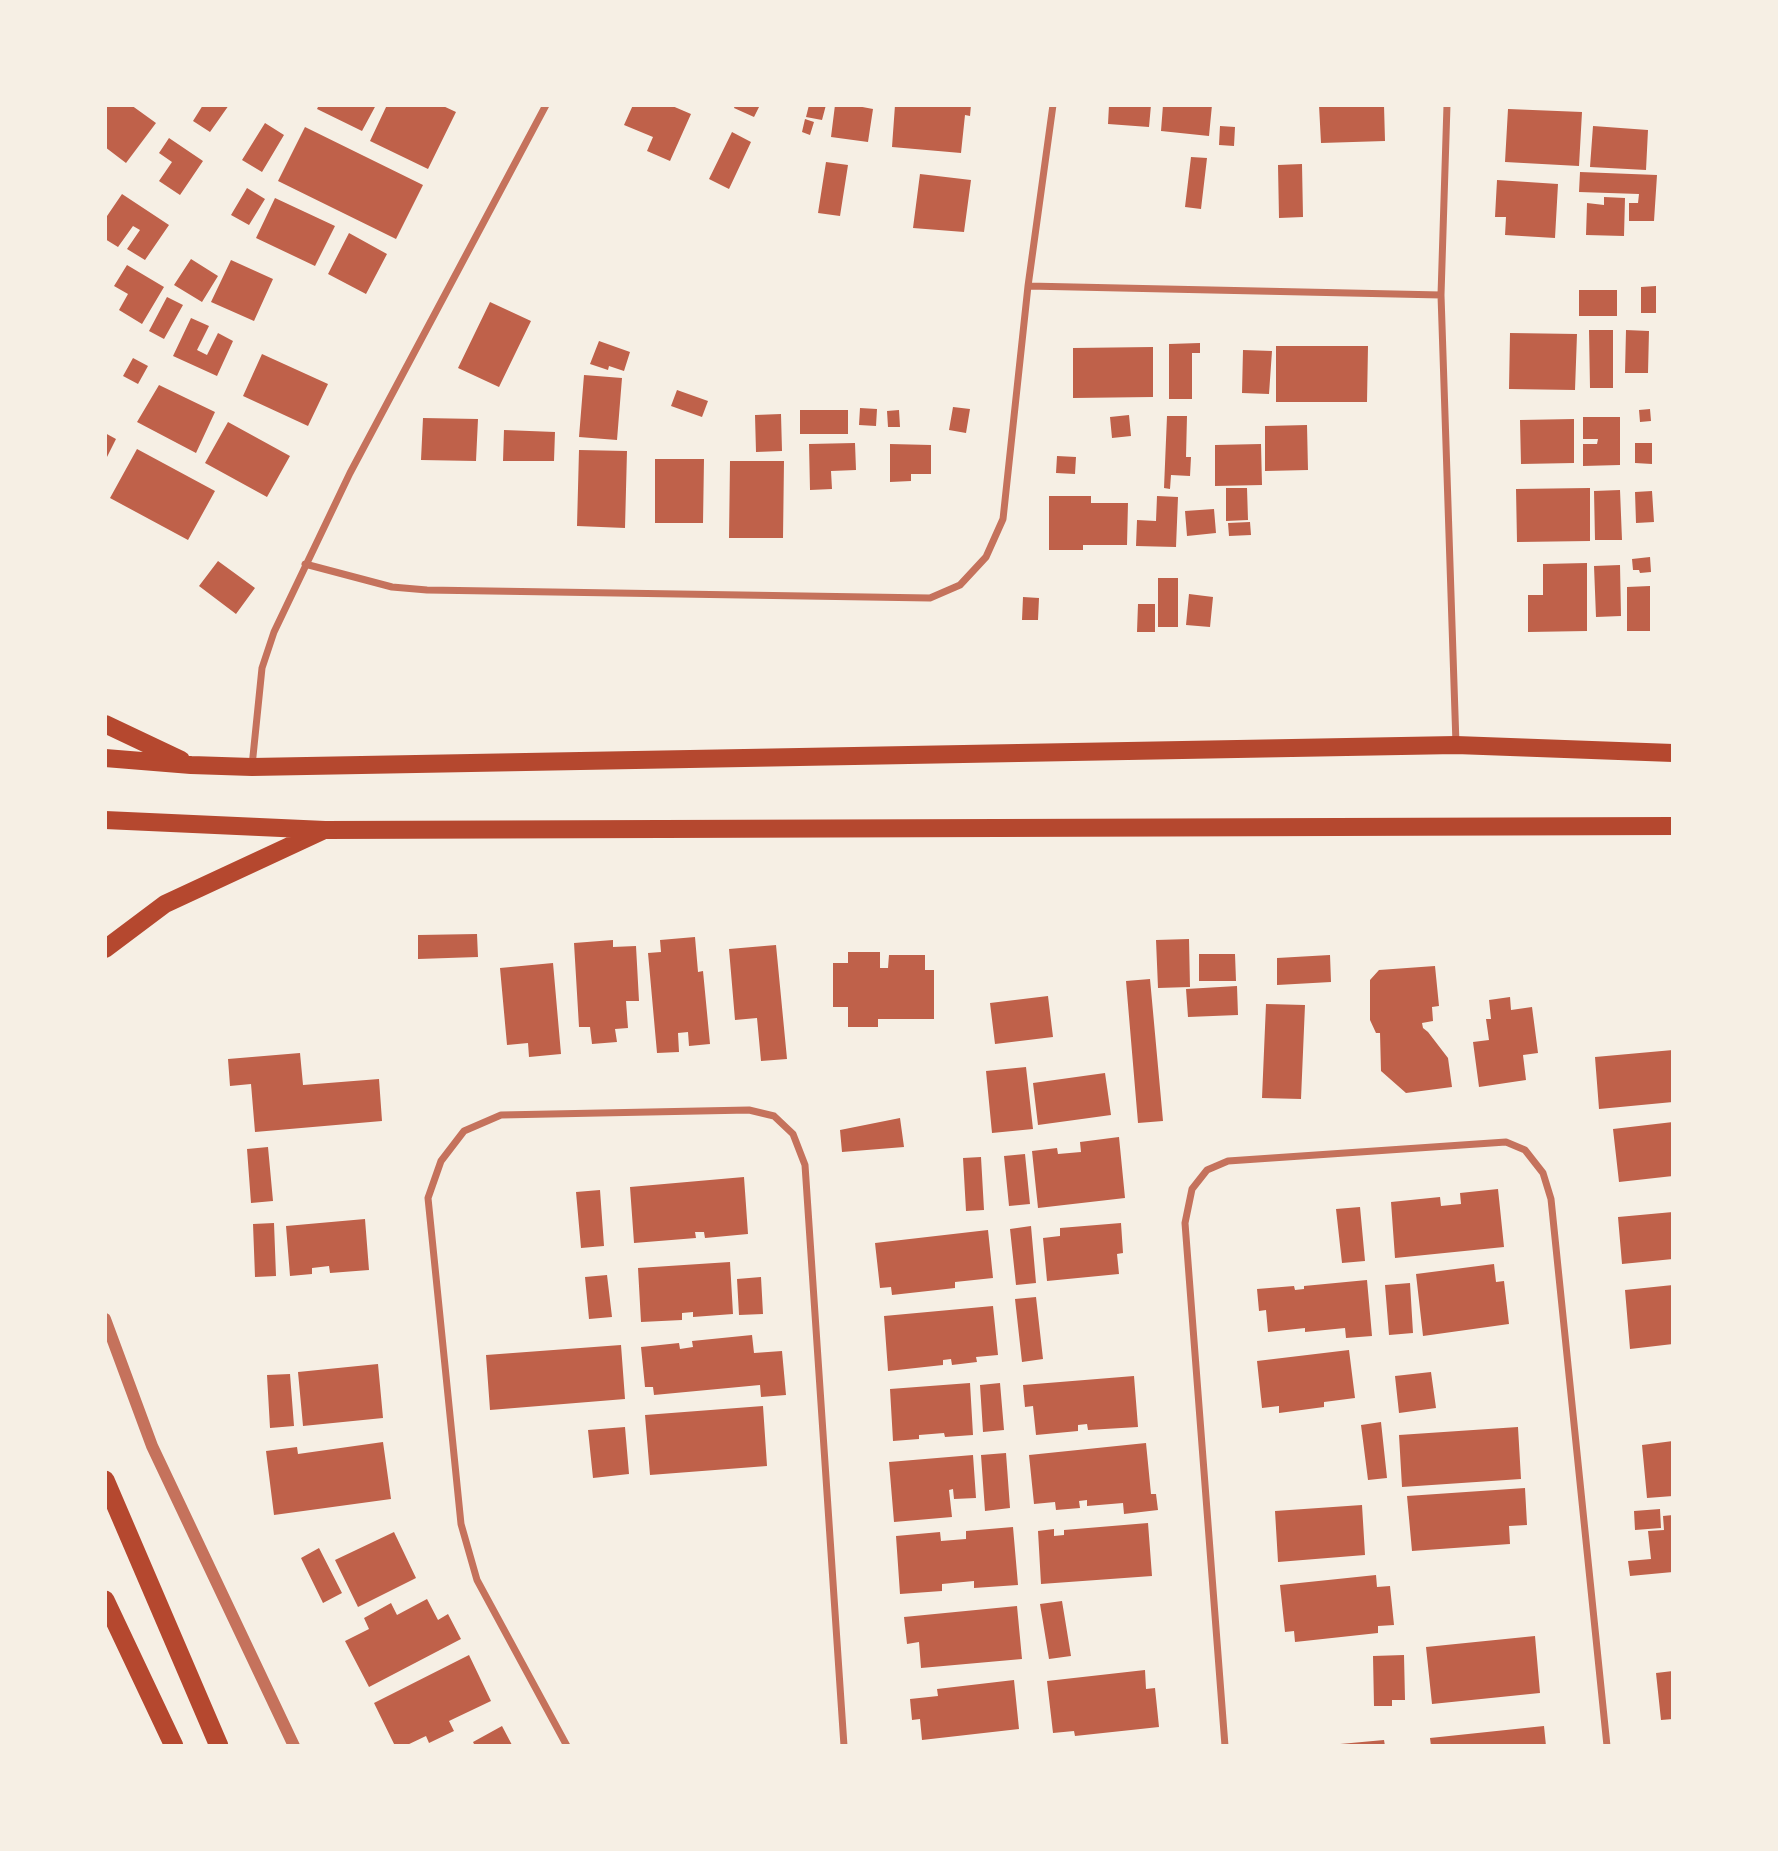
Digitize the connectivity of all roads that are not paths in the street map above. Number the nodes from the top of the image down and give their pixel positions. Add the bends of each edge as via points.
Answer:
1 (546, 105) edge
2 (1053, 105) edge
3 (1447, 105) edge
4 (1028, 286) junction
5 (1441, 295) junction
6 (305, 564) junction
7 (105, 724) edge
8 (1456, 746) junction
9 (1673, 753) edge
10 (105, 758) edge
11 (191, 765) junction
12 (252, 767) junction
13 (105, 820) edge
14 (1673, 826) edge
15 (325, 830) junction
16 (105, 949) edge
17 (105, 1319) edge
18 (105, 1480) edge
19 (105, 1600) edge
20 (174, 1746) edge
21 (219, 1746) edge
22 (293, 1746) edge
23 (567, 1746) edge
24 (844, 1746) edge
25 (1225, 1746) edge
26 (1607, 1746) edge

1 - 6 street
2 - 4 street
3 - 5 street
4 - 5 street
4 - 6 street via 1003,519 986,557 960,585 930,598 427,590 392,587
5 - 8 street
6 - 12 street via 262,668
7 - 11 main road
8 - 9 main road
8 - 12 main road
10 - 11 main road
11 - 12 main road
13 - 15 main road
14 - 15 main road
15 - 16 main road via 165,904
17 - 22 street via 152,1446
18 - 21 highway
19 - 20 highway
23 - 24 street via 477,1580 461,1524 428,1198 441,1161 464,1131 501,1115 748,1110 774,1116 793,1134 805,1165
25 - 26 street via 1185,1223 1192,1189 1207,1170 1228,1161 1506,1142 1525,1150 1543,1173 1551,1199

